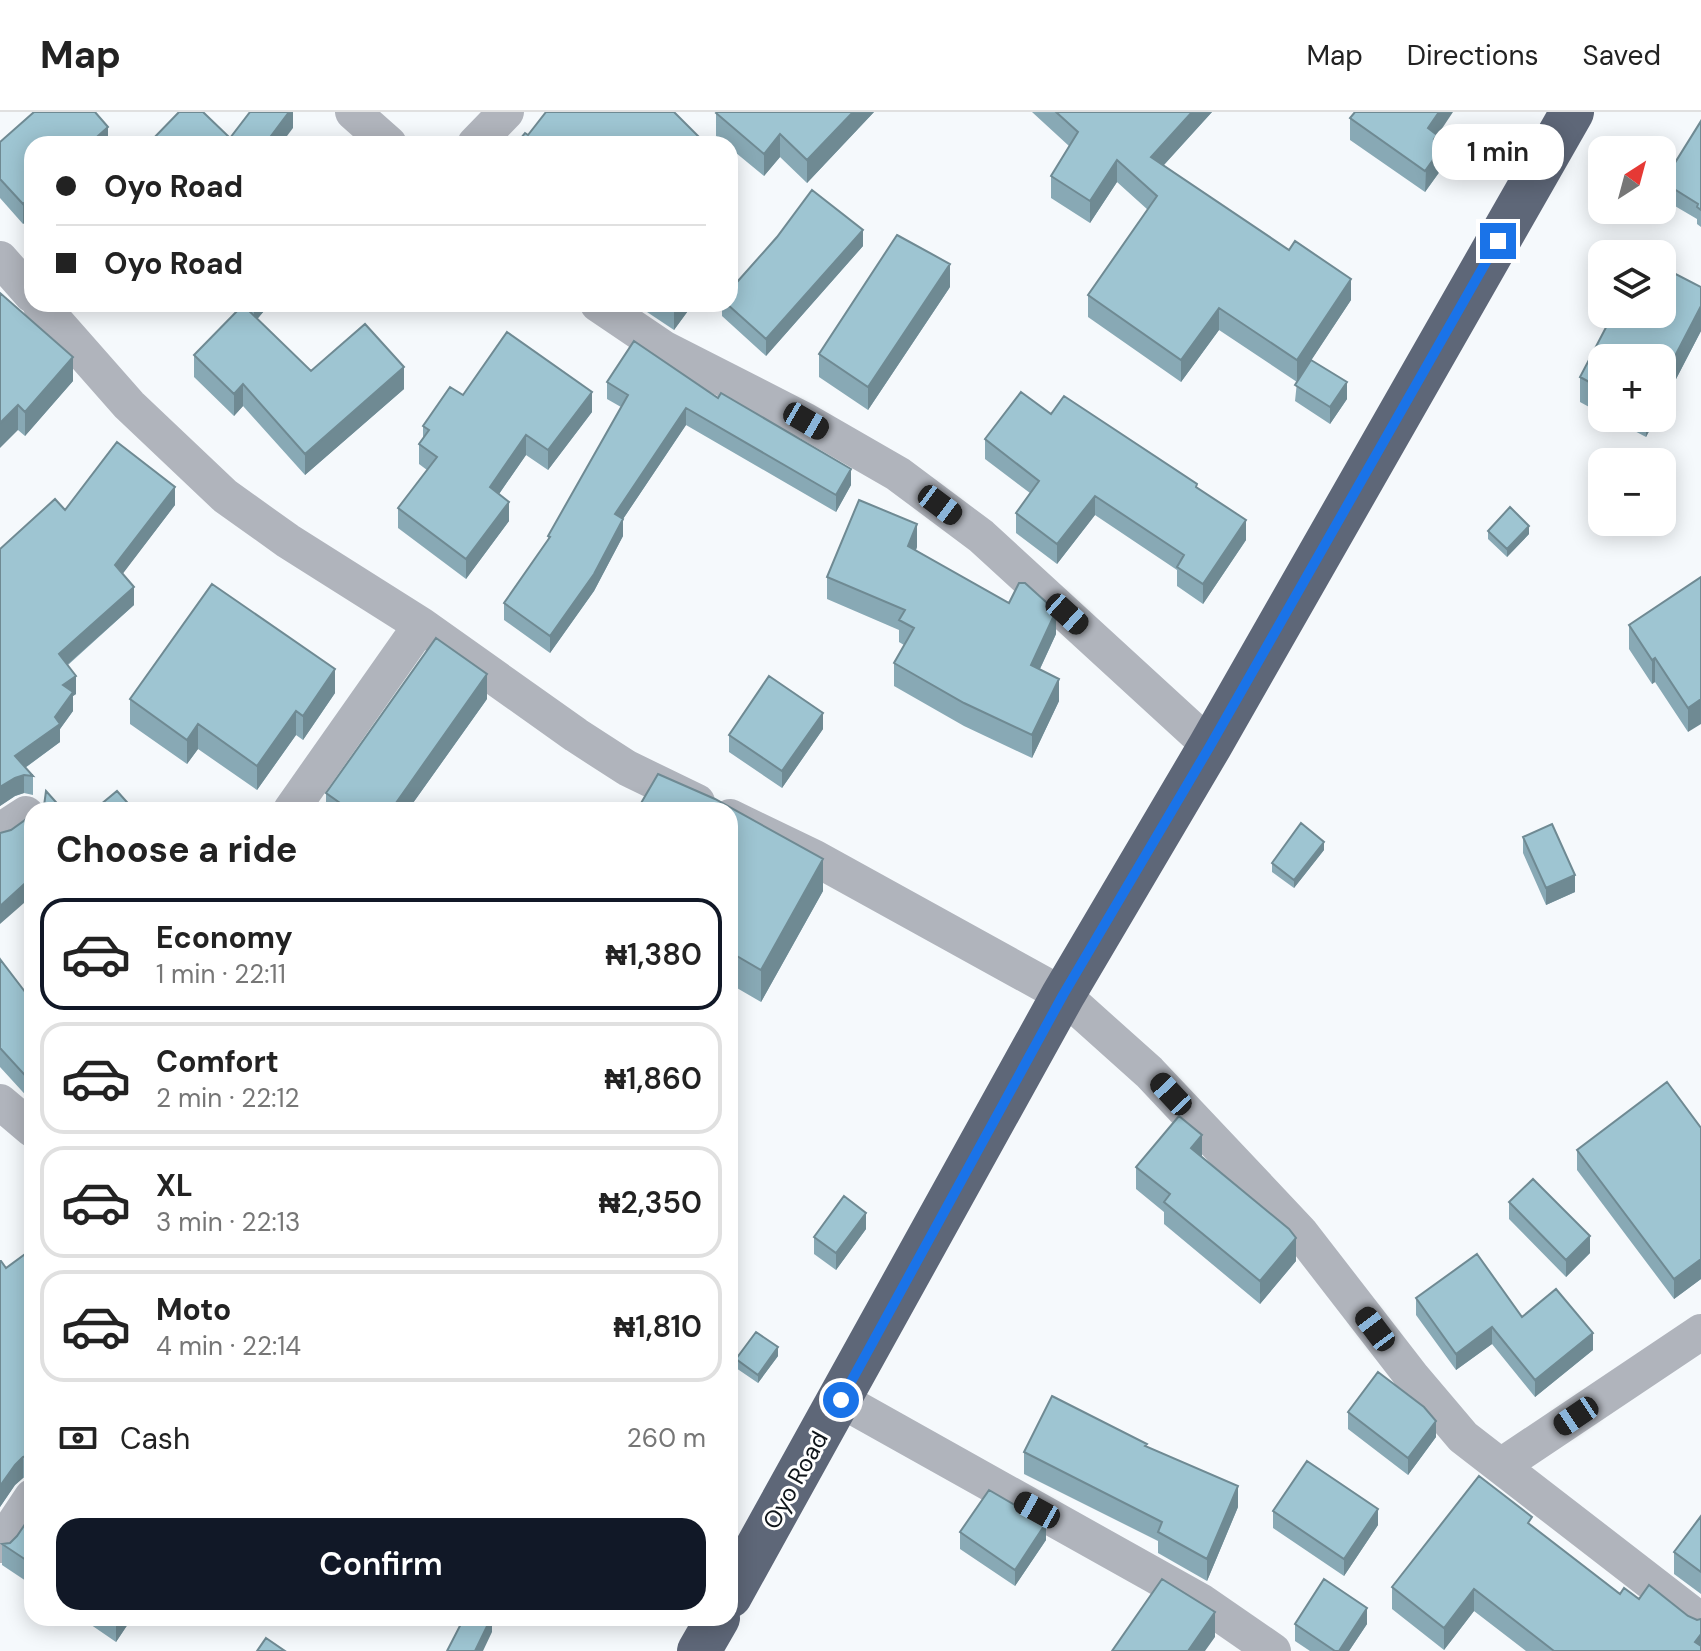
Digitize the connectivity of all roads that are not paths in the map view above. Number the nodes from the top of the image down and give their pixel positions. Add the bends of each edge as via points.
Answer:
1 (353, 112) edge
2 (506, 112) edge
3 (1572, 112) edge
4 (380, 136) edge
5 (483, 136) edge
6 (0, 259) edge
7 (24, 286) edge
8 (47, 312) edge
9 (610, 312) edge
10 (421, 625) junction
11 (1210, 746) junction
12 (297, 802) edge
13 (698, 802) edge
14 (738, 821) edge
15 (1063, 995) junction
16 (0, 1102) edge
17 (24, 1122) edge
18 (1701, 1332) edge
19 (841, 1400) junction
20 (1501, 1466) junction
21 (24, 1509) edge
22 (0, 1545) edge
23 (738, 1582) edge
24 (1701, 1621) edge
25 (713, 1626) edge
26 (699, 1651) edge
27 (1273, 1651) edge

1 - 4 street
2 - 5 street
3 - 11 highway, Oyo Road
6 - 7 street
8 - 10 street via 129,405 225,496
9 - 11 street via 663,348 898,474 981,536
10 - 12 street
10 - 13 street via 627,768
11 - 15 highway, Oyo Road
14 - 15 street
15 - 19 highway, Oyo Road
15 - 20 street via 1149,1072 1300,1232 1463,1437
16 - 17 street
18 - 20 street
19 - 23 highway, Oyo Road
19 - 27 street via 1202,1602
20 - 24 street
21 - 22 street
25 - 26 highway

